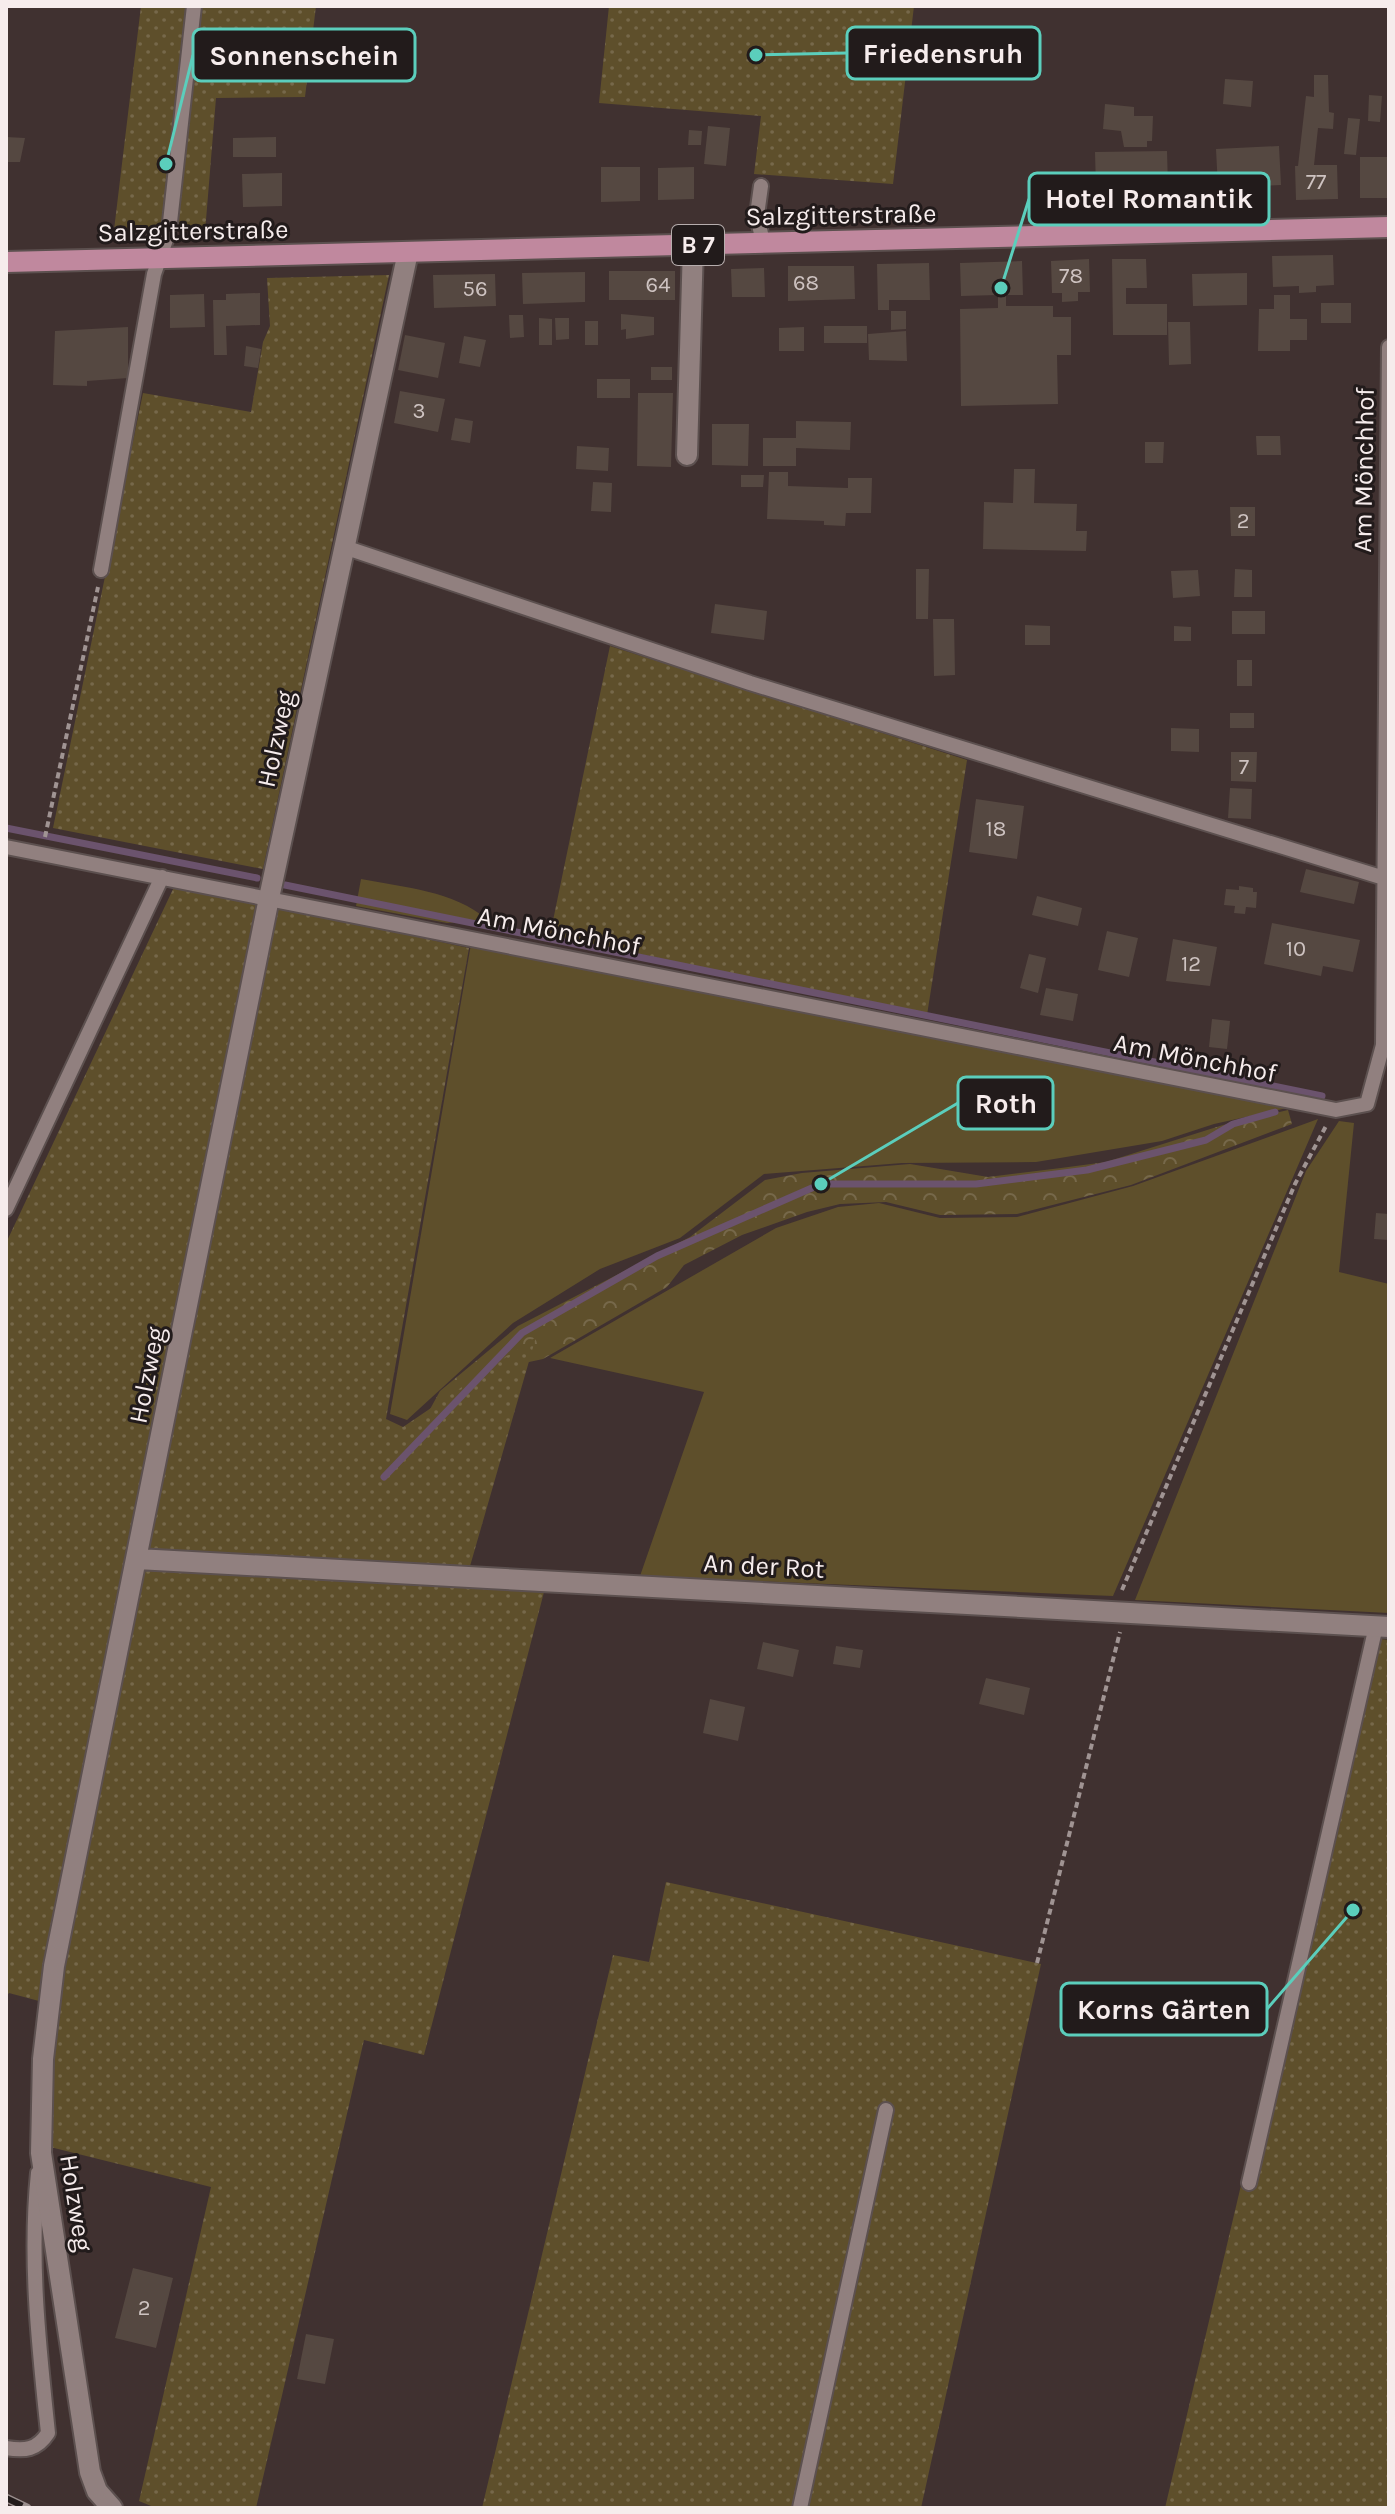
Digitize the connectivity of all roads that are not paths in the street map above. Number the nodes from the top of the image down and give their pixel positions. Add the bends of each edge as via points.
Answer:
1 (194, 6) edge
2 (761, 186) dead end
3 (1389, 227) edge
4 (763, 243) junction
5 (693, 245) junction
6 (408, 252) junction
7 (159, 258) junction
8 (6, 262) edge
9 (1389, 347) edge
10 (687, 455) dead end
11 (344, 547) junction
12 (101, 570) road end
13 (6, 847) edge
14 (162, 877) junction
15 (1384, 878) junction
16 (269, 898) junction
17 (6, 1209) edge
18 (137, 1559) junction
19 (1382, 1626) edge
20 (886, 2110) dead end
21 (41, 2153) junction
22 (1249, 2183) dead end
23 (6, 2448) edge
24 (112, 2508) edge
25 (800, 2508) edge

1 - 7 lane via 169,231
2 - 4 lane via 757,215
3 - 4 main road, Salzgitterstraße / B 7
4 - 5 main road, Salzgitterstraße / B 7
5 - 6 main road, Salzgitterstraße / B 7
5 - 10 street
6 - 7 main road, Salzgitterstraße / B 7
6 - 11 street, Holzweg
7 - 8 main road, Salzgitterstraße / B 7
7 - 12 lane
9 - 15 lane, Am Mönchhof
11 - 15 lane via 750,683
11 - 16 street, Holzweg
13 - 14 lane, Am Mönchhof
14 - 16 lane, Am Mönchhof
14 - 17 lane
15 - 16 lane, Am Mönchhof via 1383,1045 1367,1104 1336,1110
16 - 18 street, Holzweg
18 - 19 street, An der Rot
18 - 21 street, Holzweg via 54,1966 43,2059
19 - 22 lane
20 - 25 lane
21 - 23 lane via 35,2206 36,2313 48,2433 31,2449
21 - 24 street, Holzweg via 90,2472

